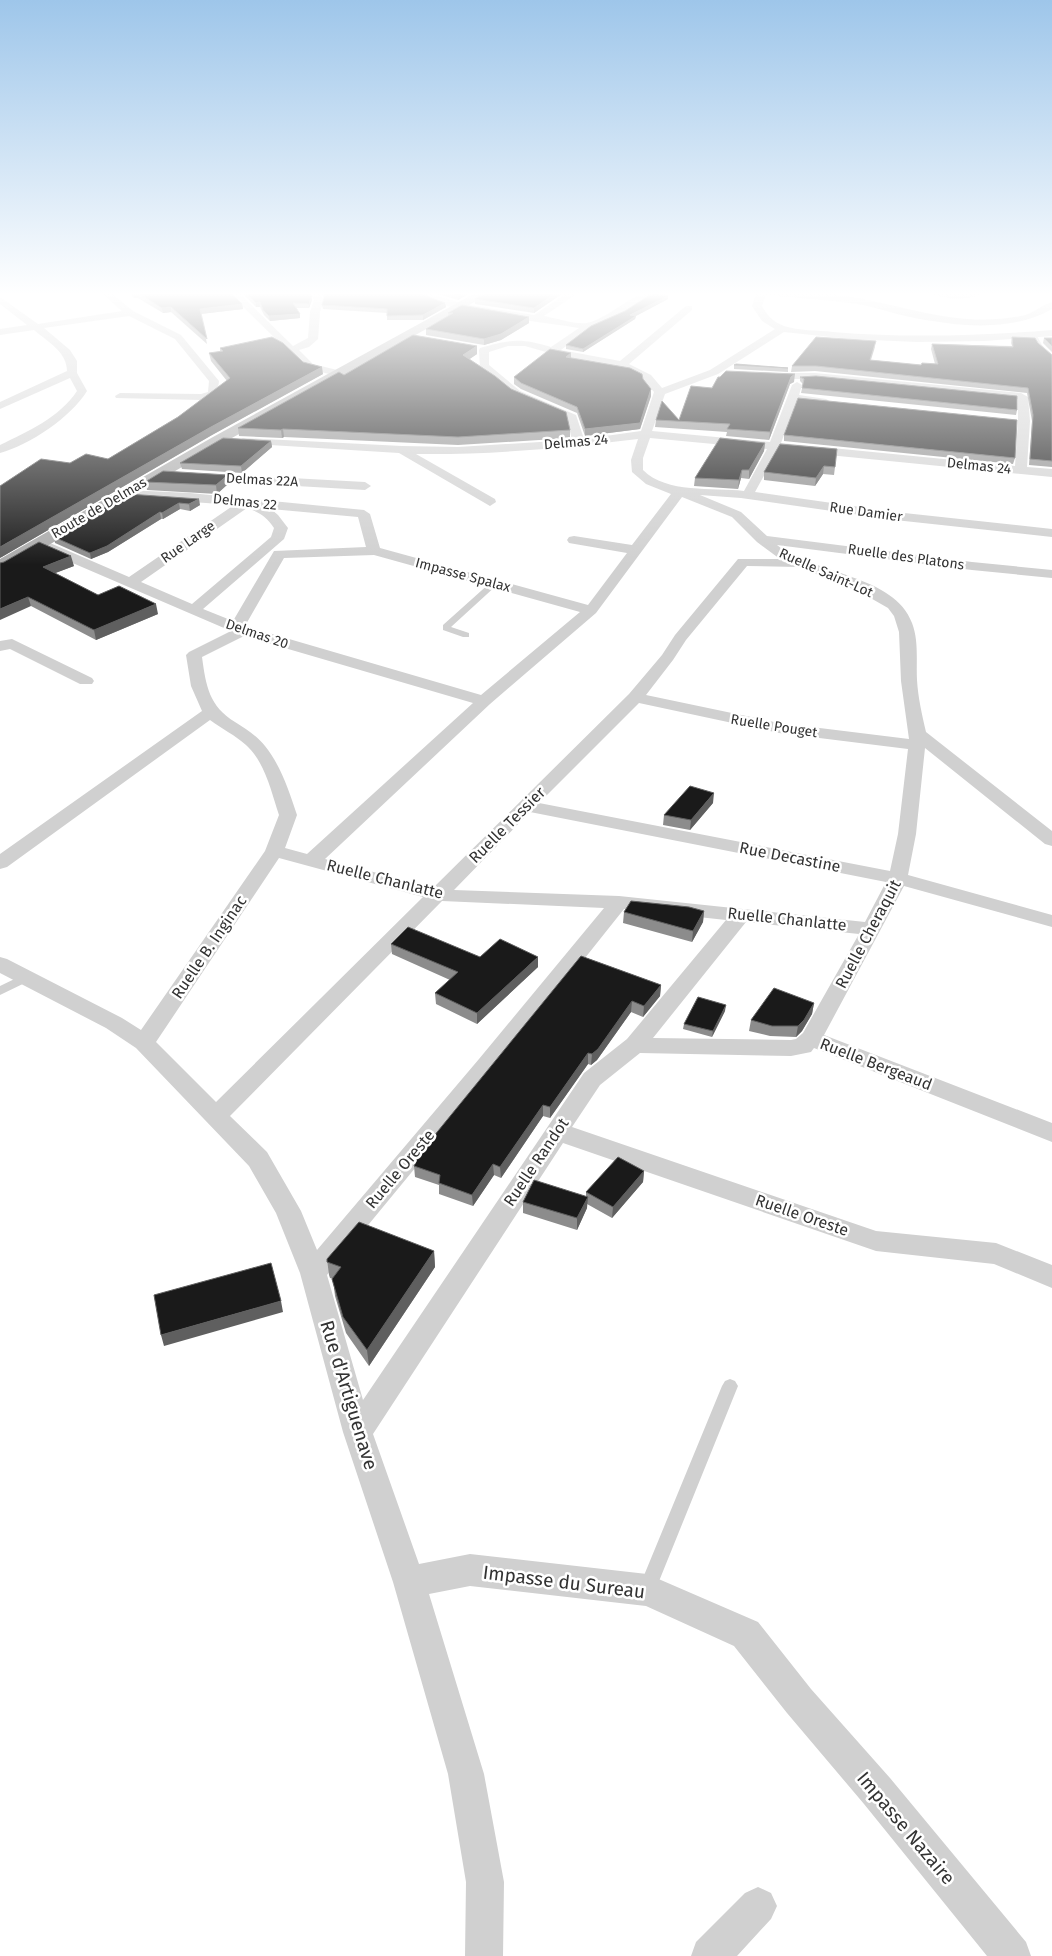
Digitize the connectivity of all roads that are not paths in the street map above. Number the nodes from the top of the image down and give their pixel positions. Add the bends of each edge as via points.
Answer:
1 (52, 382) edge
2 (77, 382) edge
3 (214, 382) edge
4 (321, 382) edge
5 (503, 382) edge
6 (652, 382) edge
7 (686, 382) edge
8 (798, 382) edge
9 (876, 382) edge
10 (660, 392) junction
11 (120, 396) dead end
12 (792, 398) junction
13 (840, 403) edge
14 (0, 406) edge
15 (646, 434) junction
16 (218, 440) junction
17 (579, 443) junction
18 (774, 447) junction
19 (0, 449) edge
20 (402, 450) junction
21 (1021, 470) junction
22 (1052, 473) edge
23 (159, 474) junction
24 (365, 486) dead end
25 (680, 491) junction
26 (126, 494) junction
27 (748, 496) junction
28 (490, 502) dead end
29 (245, 503) junction
30 (1052, 532) edge
31 (761, 538) junction
32 (574, 540) dead end
33 (37, 543) junction
34 (636, 550) junction
35 (374, 551) junction
36 (800, 564) junction
37 (0, 566) edge
38 (1052, 574) edge
39 (131, 582) junction
40 (494, 584) junction
41 (193, 610) junction
42 (591, 610) junction
43 (240, 630) junction
44 (466, 635) dead end
45 (0, 646) edge
46 (86, 681) dead end
47 (635, 697) junction
48 (484, 701) junction
49 (212, 712) junction
50 (917, 740) junction
51 (526, 806) junction
52 (1052, 840) edge
53 (274, 851) junction
54 (311, 861) junction
55 (0, 863) edge
56 (898, 878) junction
57 (437, 895) junction
58 (619, 902) junction
59 (742, 914) junction
60 (1052, 920) edge
61 (872, 929) junction
62 (0, 964) edge
63 (27, 977) junction
64 (0, 991) edge
65 (811, 1038) junction
66 (144, 1043) junction
67 (635, 1045) junction
68 (216, 1116) junction
69 (556, 1131) junction
70 (1052, 1133) edge
71 (313, 1273) junction
72 (1052, 1277) edge
73 (730, 1386) dead end
74 (358, 1432) junction
75 (409, 1582) junction
76 (647, 1590) junction
77 (799, 1701) joint
78 (758, 1906) dead end
79 (484, 1956) edge
80 (710, 1956) edge
81 (1012, 1956) edge

1 - 14 street
2 - 19 street via 82,391 79,396 50,422
3 - 11 street via 213,394 202,397
4 - 16 main road, Route de Delmas
5 - 17 street via 516,393 572,416
6 - 10 street
7 - 10 street
8 - 12 street
9 - 21 street via 1023,397 1019,421
10 - 15 street, Ruelle Saint-Lot
12 - 13 street
12 - 18 street
15 - 17 street, Delmas 24
15 - 18 street, Delmas 24
15 - 25 street, Ruelle Saint-Lot via 635,467 638,474 657,485
16 - 20 street, Delmas 24
16 - 23 main road, Route de Delmas
17 - 20 street, Delmas 24 via 458,451
18 - 21 street, Delmas 24
18 - 27 street
20 - 28 street
21 - 22 street, Delmas 24
23 - 24 street, Delmas 22A
23 - 26 main road, Route de Delmas
25 - 27 street, Rue Damier
25 - 31 street, Ruelle Saint-Lot via 729,511 744,520
25 - 34 street
26 - 29 street, Delmas 22
26 - 33 main road, Route de Delmas
27 - 30 street, Rue Damier via 926,521
29 - 35 street, Delmas 22 via 364,514
29 - 39 street, Rue Large
29 - 41 street via 274,516 282,528 277,538
31 - 36 street, Ruelle Saint-Lot via 770,548
31 - 38 street, Ruelle des Platons
32 - 34 street
33 - 37 main road, Route de Delmas
33 - 39 street, Delmas 20
34 - 42 street
35 - 40 street, Impasse Spalax
35 - 43 street, Impasse Spalax via 280,554
36 - 47 street, Ruelle Tessier via 743,562
36 - 50 street, Ruelle Saint-Lot via 874,593 891,603 901,614 906,631
39 - 41 street, Delmas 20
40 - 42 street, Impasse Spalax
40 - 44 lane via 446,627
41 - 43 street, Delmas 20
42 - 48 street
43 - 48 street, Delmas 20
43 - 49 street via 194,654 197,682
45 - 46 street via 12,644
47 - 50 street, Ruelle Pouget via 779,728
47 - 51 street, Ruelle Tessier
48 - 54 street
49 - 53 street via 258,748 275,779 288,815
49 - 55 street
50 - 52 street
50 - 56 street, Ruelle Cheraquit via 907,834
51 - 56 street, Rue Decastine
51 - 57 street, Ruelle Tessier
53 - 54 street, Ruelle Chanlatte
53 - 66 street, Ruelle B. Inginac
54 - 57 street, Ruelle Chanlatte
56 - 60 street, Rue Decastine
56 - 61 street, Ruelle Cheraquit
57 - 58 street, Ruelle Chanlatte
57 - 68 street, Ruelle Tessier
58 - 59 street, Ruelle Chanlatte
58 - 71 street, Ruelle Oreste
59 - 61 street, Ruelle Chanlatte
59 - 67 street, Ruelle Randot
61 - 65 street, Ruelle Cheraquit
62 - 63 street, Rue d'Artiguenave
63 - 64 lane
63 - 66 street, Rue d'Artiguenave via 114,1023
65 - 67 street, Ruelle Bergeaud via 803,1046 791,1048
65 - 70 street, Ruelle Bergeaud
66 - 68 street, Rue d'Artiguenave
67 - 69 street, Ruelle Randot via 592,1079
68 - 71 street, Rue d'Artiguenave via 258,1159 288,1210
69 - 72 street, Ruelle Oreste via 876,1241 996,1254
69 - 74 street, Ruelle Randot
71 - 74 street, Rue d'Artiguenave
73 - 76 lane
74 - 75 street, Rue d'Artiguenave
75 - 76 street, Impasse du Sureau via 470,1570
75 - 79 street, Rue d'Artiguenave via 466,1774 485,1882
76 - 77 street, Impasse du Sureau via 746,1634
77 - 81 street, Impasse Nazaire
78 - 80 street

